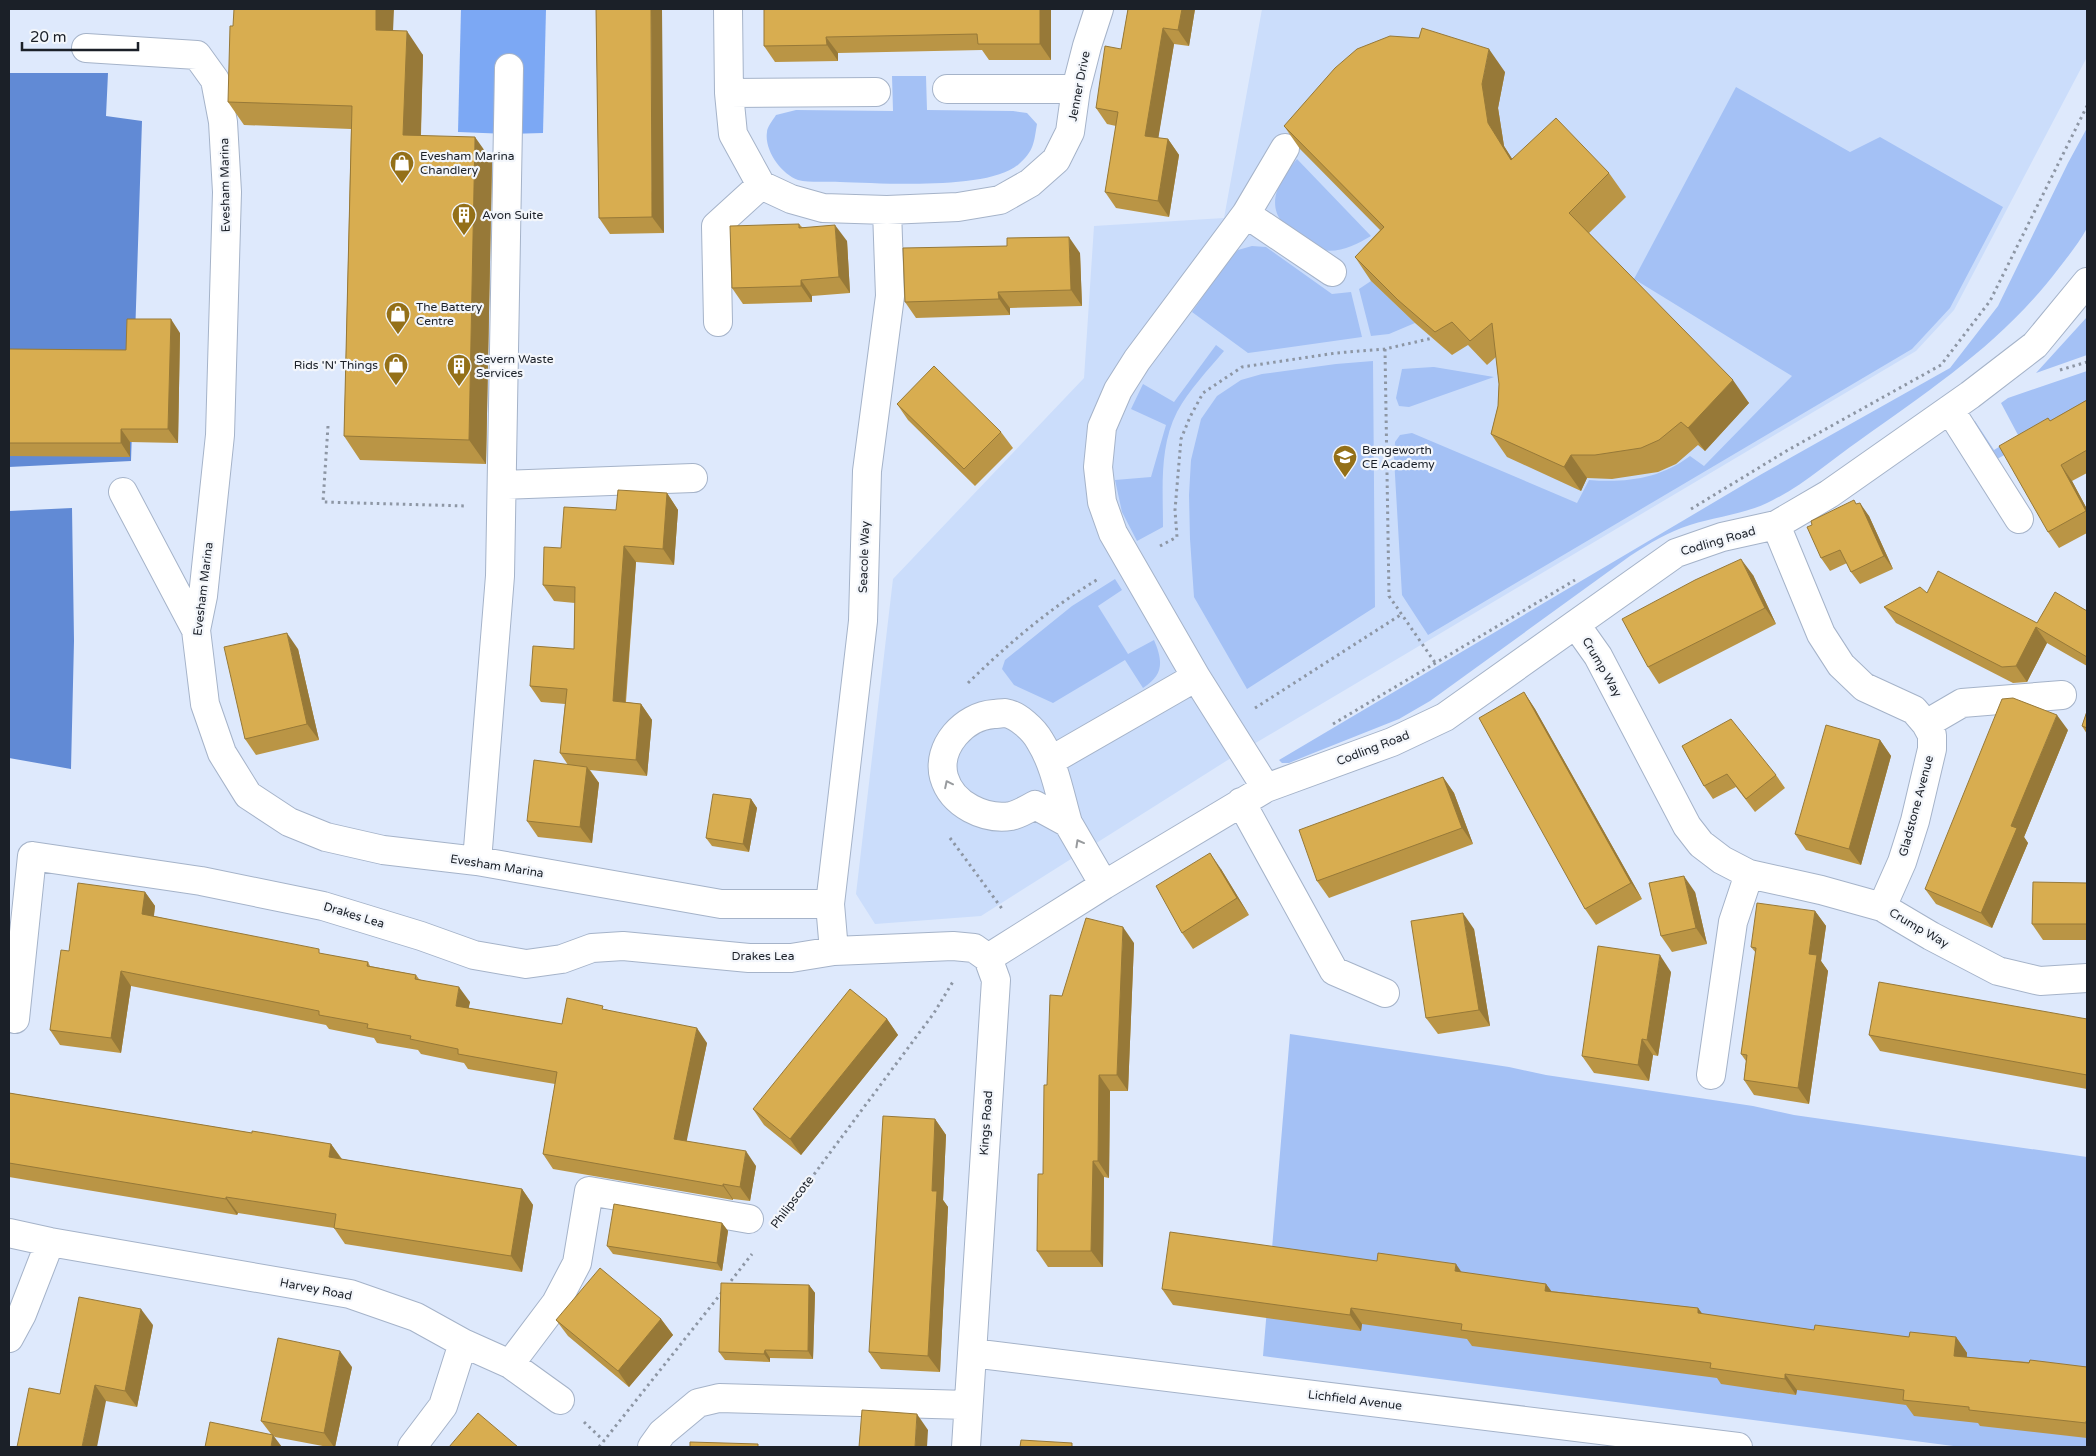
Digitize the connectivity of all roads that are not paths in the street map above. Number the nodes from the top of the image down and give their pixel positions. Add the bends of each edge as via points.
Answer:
1 (728, 9) edge
2 (1100, 9) edge
3 (86, 48) dead end
4 (509, 68) dead end
5 (948, 89) dead end
6 (1076, 89) junction
7 (876, 92) dead end
8 (729, 93) junction
9 (1285, 148) edge
10 (761, 185) junction
11 (887, 210) junction
12 (1246, 214) junction
13 (1332, 272) dead end
14 (2087, 282) edge
15 (718, 322) dead end
16 (1950, 410) junction
17 (693, 478) dead end
18 (503, 485) junction
19 (123, 492) dead end
20 (2019, 519) dead end
21 (1776, 525) junction
22 (1576, 625) junction
23 (196, 630) junction
24 (1196, 676) junction
25 (2062, 695) dead end
26 (1926, 724) junction
27 (1050, 760) junction
28 (1266, 788) junction
29 (1241, 802) junction
30 (1068, 823) junction
31 (477, 861) junction
32 (1749, 874) junction
33 (1104, 885) junction
34 (830, 904) junction
35 (1882, 907) junction
36 (834, 951) junction
37 (981, 953) junction
38 (2087, 978) edge
39 (1385, 993) dead end
40 (15, 1019) dead end
41 (1710, 1075) dead end
42 (749, 1219) dead end
43 (9, 1233) edge
44 (50, 1242) junction
45 (9, 1338) edge
46 (463, 1343) junction
47 (972, 1353) junction
48 (510, 1364) junction
49 (560, 1400) dead end
50 (968, 1405) junction
51 (412, 1447) edge
52 (652, 1447) edge
53 (966, 1447) edge
54 (1738, 1447) edge

1 - 8 street
2 - 6 street, Jenner Drive
3 - 23 street, Evesham Marina via 197,55 215,80 223,122 227,192 220,435 203,596
4 - 18 street
5 - 6 street
6 - 11 street, Jenner Drive via 1070,132 1056,160 1030,183 992,202 958,208
7 - 8 street
8 - 10 street via 733,134
9 - 12 street
10 - 11 street, Jenner Drive via 791,199 823,208
10 - 15 street via 716,226
11 - 34 street, Seacole Way via 890,296 866,471 862,621
12 - 13 street
12 - 24 street via 1137,360 1118,390 1102,428 1098,467 1102,502 1113,533
14 - 16 street, Codling Road via 2035,345
16 - 20 street
16 - 21 street, Codling Road via 1829,494
17 - 18 street
18 - 31 street via 500,576
19 - 23 street
21 - 22 street, Codling Road via 1676,553
21 - 26 street via 1821,634 1841,666 1864,687 1914,710
22 - 28 street, Codling Road via 1445,717 1392,742
22 - 32 street, Crump Way via 1598,656 1687,826 1700,844
23 - 31 street, Evesham Marina via 205,704 222,753 248,795 289,822 326,837 383,850
24 - 27 street
24 - 28 street
25 - 26 street via 1962,703
26 - 35 street, Gladstone Avenue via 1932,735 1932,749 1915,821 1902,862
27 - 30 street
30 -> 27 street via 1035,806 1013,816 982,814 966,807 944,777 948,744 966,724 986,714 1005,713 1024,722 1040,739
28 - 29 street, Codling Road
29 - 33 street, Codling Road
29 - 39 street via 1334,971
33 -> 30 street
31 - 34 street, Evesham Marina via 721,904
32 - 35 street, Crump Way
32 - 41 street via 1733,922
33 - 37 street, Codling Road
34 - 36 street
35 - 38 street, Crump Way via 1998,971 2040,981
36 - 37 street via 953,946
36 - 40 street, Drakes Lea via 790,958 749,958 624,946 592,948 562,959 526,964 474,955 323,906 201,881 32,856
37 - 47 street, Kings Road via 996,980
42 - 48 street via 589,1190 576,1263 556,1303
43 - 44 street, Harvey Road
44 - 45 street via 22,1314
44 - 46 street, Harvey Road via 350,1294 416,1317
46 - 48 street, Harvey Road
46 - 51 street via 443,1406
47 - 50 street, Kings Road
47 - 54 street, Lichfield Avenue
48 - 49 street, Harvey Road
50 - 52 street via 719,1398 698,1403 662,1433
50 - 53 street, Kings Road

